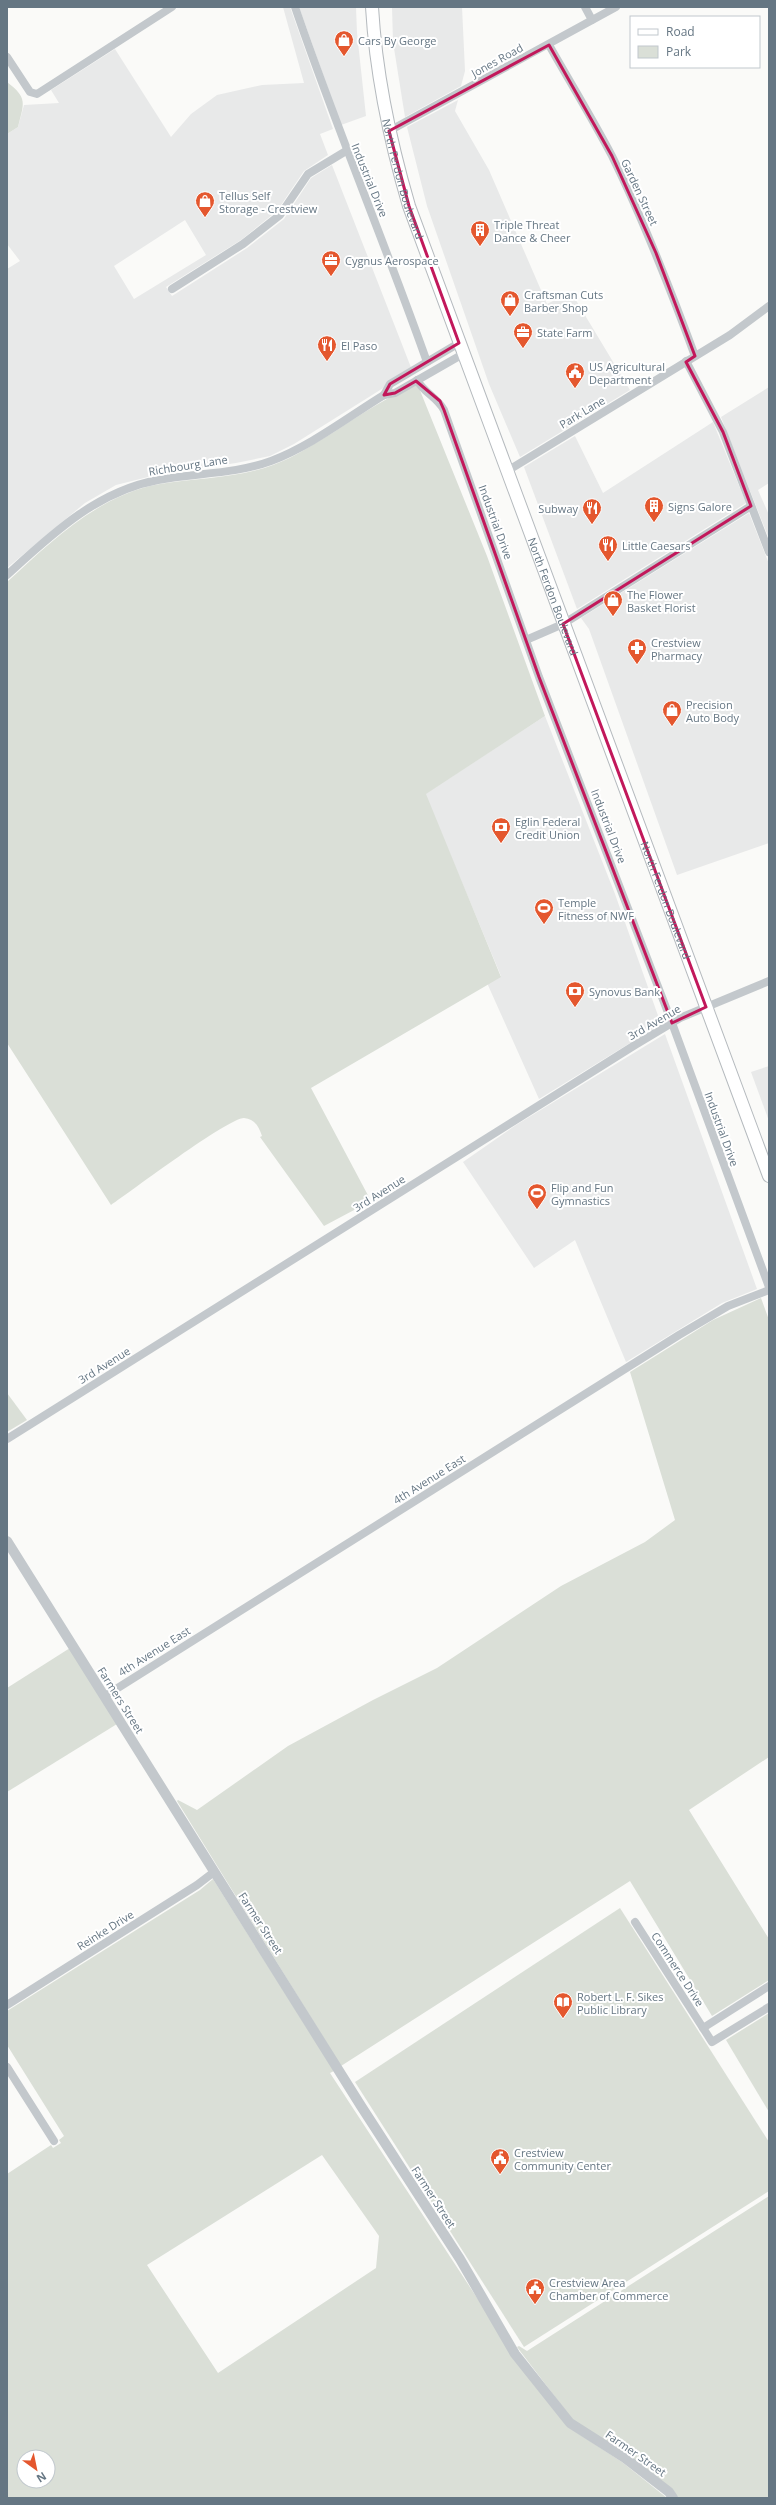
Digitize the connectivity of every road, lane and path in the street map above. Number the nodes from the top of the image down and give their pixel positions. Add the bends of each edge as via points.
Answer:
1 (172, 7) edge
2 (295, 7) edge
3 (372, 7) edge
4 (585, 7) edge
5 (616, 7) edge
6 (592, 20) junction
7 (549, 45) junction
8 (7, 57) edge
9 (389, 131) junction
10 (346, 151) junction
11 (172, 289) dead end
12 (769, 306) edge
13 (461, 349) junction
14 (695, 356) junction
15 (686, 361) junction
16 (427, 362) junction
17 (417, 380) junction
18 (384, 395) junction
19 (507, 471) junction
20 (751, 506) junction
21 (769, 552) edge
22 (7, 575) edge
23 (563, 624) junction
24 (526, 640) junction
25 (769, 981) edge
26 (706, 1007) junction
27 (672, 1023) junction
28 (769, 1176) edge
29 (769, 1288) edge
30 (7, 1438) edge
31 (7, 1541) edge
32 (105, 1696) junction
33 (214, 1872) junction
34 (635, 1922) dead end
35 (769, 1986) edge
36 (7, 2005) edge
37 (769, 2006) edge
38 (703, 2028) junction
39 (7, 2067) edge
40 (54, 2141) dead end
41 (673, 2498) edge

1 - 8 street via 37,94 30,92
2 - 10 street, Industrial Drive
3 - 9 main road, North Ferdon Boulevard
4 - 6 street
5 - 6 street, Jones Road
6 - 7 street, Jones Road
7 - 9 street, Jones Road
7 - 14 street, Garden Street via 612,156 632,198
9 - 13 main road, North Ferdon Boulevard via 409,206
10 - 11 street via 308,174 280,215 244,244
10 - 16 street, Industrial Drive via 378,228
12 - 14 street, Park Lane via 757,318
13 - 16 street, Richbourg Lane
13 - 17 street, Richbourg Lane
13 - 19 main road, North Ferdon Boulevard
14 - 15 street, Park Lane
15 - 19 street, Park Lane
15 - 20 street via 723,432
16 - 18 street, Richbourg Lane via 390,384
17 - 18 street, Richbourg Lane via 396,393
17 - 24 street, Industrial Drive via 424,390 440,401 444,410
18 - 22 street, Richbourg Lane via 297,449 272,460 158,480 118,490 88,507
19 - 23 main road, North Ferdon Boulevard
20 - 21 street
20 - 23 street
23 - 24 street
23 - 26 main road, North Ferdon Boulevard
24 - 27 street, Industrial Drive
25 - 26 street, 3rd Avenue
26 - 27 street, 3rd Avenue
26 - 28 main road, North Ferdon Boulevard
27 - 29 street, Industrial Drive
27 - 30 street, 3rd Avenue
29 - 32 street, 4th Avenue East via 728,1306 685,1331
31 - 32 street, Farmers Street
32 - 33 street, Farmers Street
33 - 36 street, Reinke Drive
33 - 41 street, Farmer Street via 460,2259 515,2354 570,2423 625,2458 669,2492
34 - 38 street, Commerce Drive
35 - 38 street
37 - 38 street, Commerce Drive via 712,2042
39 - 40 street

